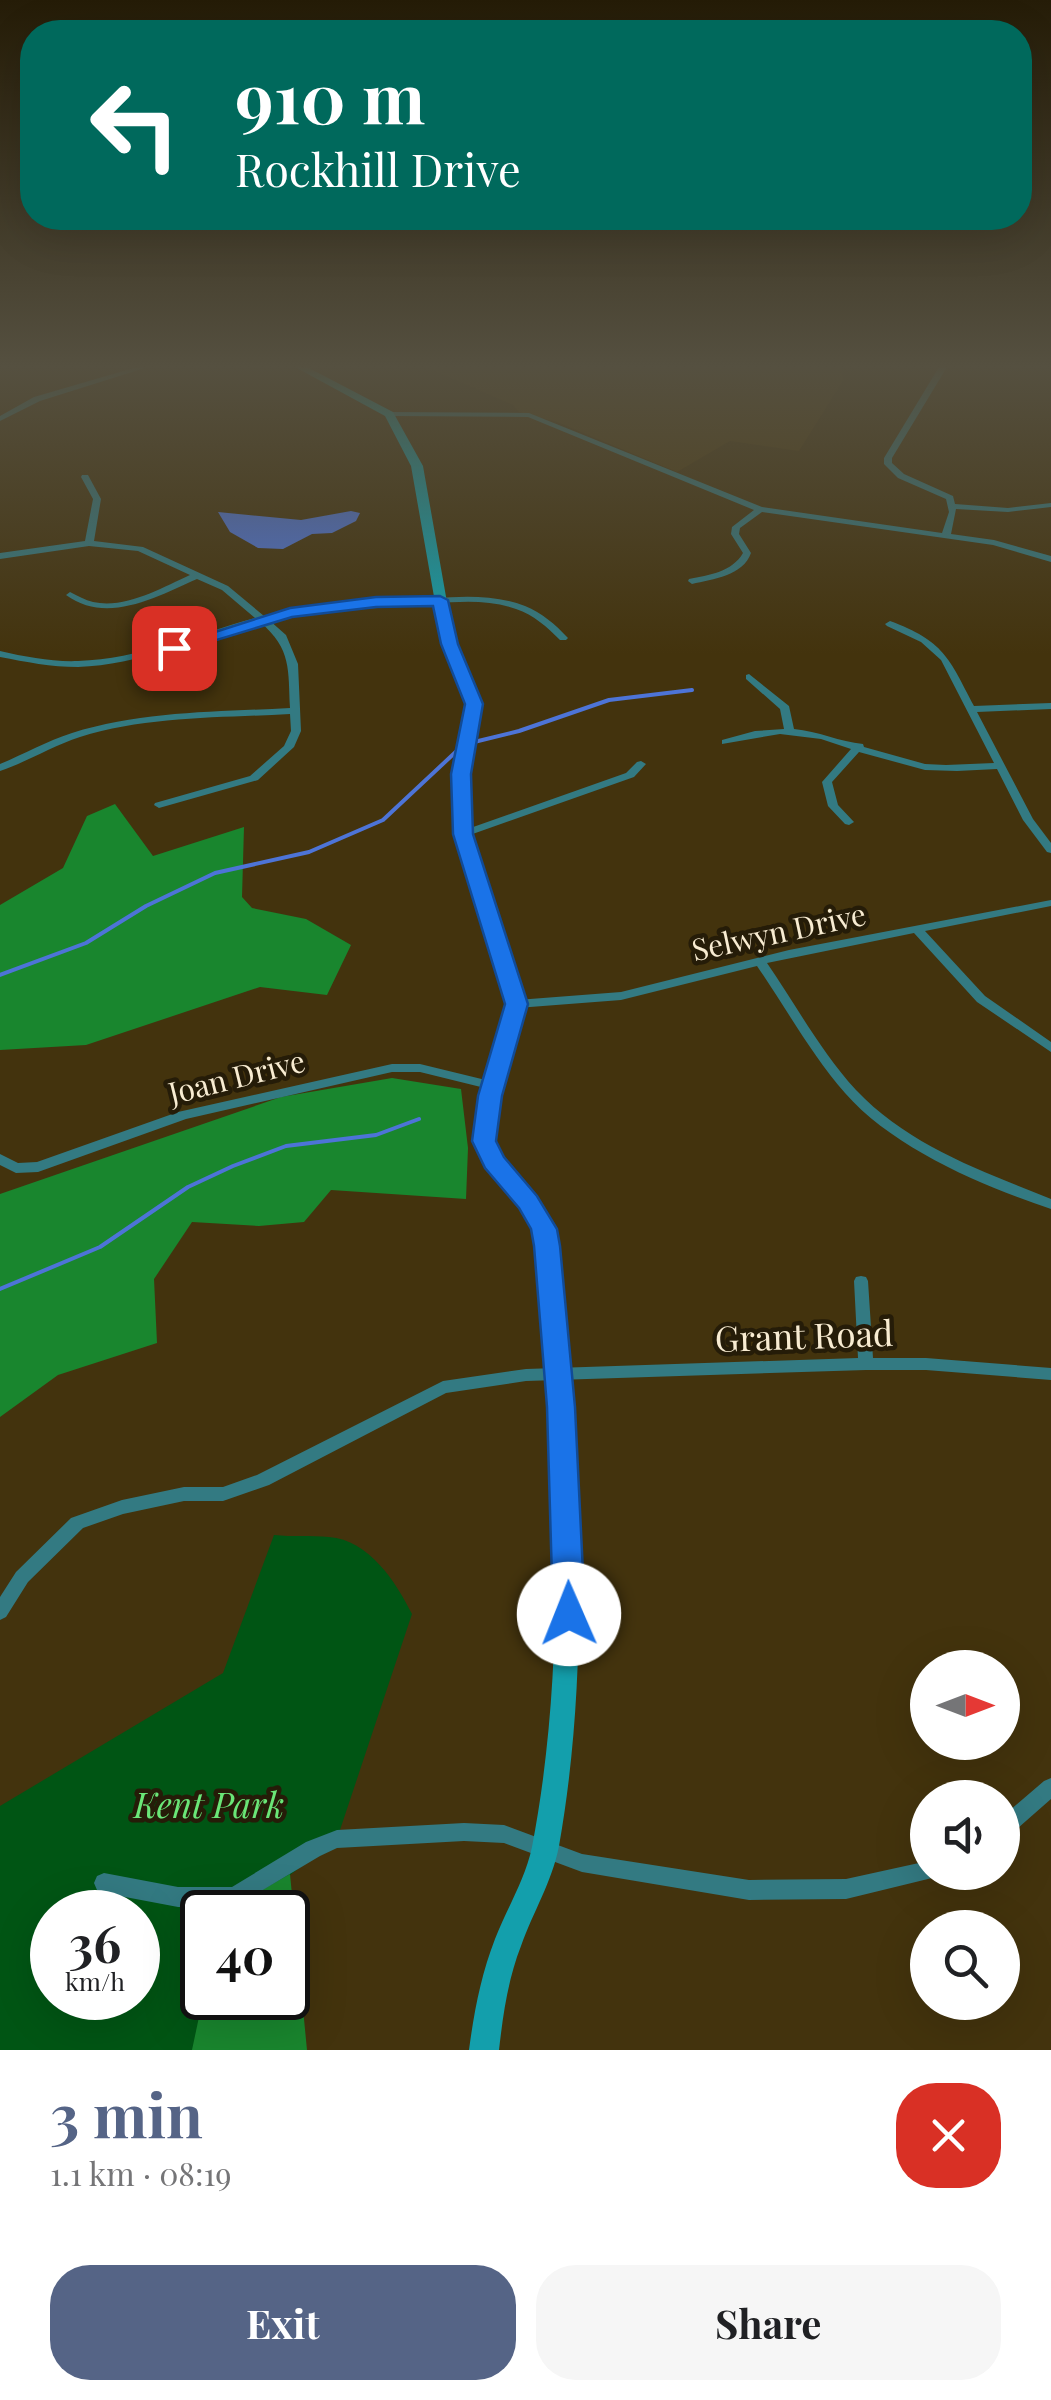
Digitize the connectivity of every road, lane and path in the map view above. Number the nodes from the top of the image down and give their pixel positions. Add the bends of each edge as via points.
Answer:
1 (415, 463) edge
2 (646, 463) edge
3 (890, 463) edge
4 (85, 477) dead end
5 (1051, 505) edge
6 (953, 506) junction
7 (760, 509) junction
8 (946, 535) junction
9 (89, 543) junction
10 (0, 556) edge
11 (1051, 559) edge
12 (198, 575) junction
13 (692, 581) dead end
14 (70, 595) dead end
15 (440, 600) junction
16 (264, 619) junction
17 (890, 624) dead end
18 (563, 638) dead end
19 (0, 654) edge
20 (12, 658) junction
21 (0, 666) edge
22 (750, 677) dead end
23 (1051, 706) edge
24 (971, 709) junction
25 (296, 711) junction
26 (788, 729) junction
27 (726, 742) dead end
28 (859, 746) junction
29 (640, 764) dead end
30 (1000, 766) junction
31 (0, 768) edge
32 (160, 805) dead end
33 (850, 822) dead end
34 (463, 834) junction
35 (1051, 850) edge
36 (1051, 903) edge
37 (918, 929) junction
38 (760, 961) junction
39 (516, 1004) junction
40 (1051, 1048) edge
41 (493, 1086) junction
42 (0, 1159) edge
43 (1051, 1204) edge
44 (861, 1281) dead end
45 (866, 1364) junction
46 (559, 1374) junction
47 (1051, 1374) edge
48 (0, 1612) edge
49 (1051, 1787) edge
50 (1020, 1814) edge
51 (544, 1850) junction
52 (910, 1874) edge
53 (104, 1884) dead end
54 (484, 2050) edge

1 - 15 street
2 - 7 street
3 - 6 street via 894,472 942,492
4 - 9 street via 97,499
5 - 6 street
6 - 8 street
7 - 8 street
7 - 13 street via 736,526 746,553 740,566
8 - 11 street
9 - 10 street
9 - 12 street via 140,549
12 - 14 street via 126,603 91,605
12 - 16 street
15 - 16 street
15 - 18 street via 516,604 542,616
15 - 34 street via 474,704 461,774
16 - 20 street via 112,662
16 - 25 street via 289,648
17 - 24 street via 936,648
19 - 20 street
20 - 21 street
22 - 26 street via 785,708
23 - 24 street
24 - 30 street
25 - 31 street via 101,728
25 - 32 street via 289,747 254,778
26 - 27 street
26 - 28 street
28 - 30 street via 929,767
28 - 33 street via 827,782 833,806
29 - 34 street via 630,775
30 - 35 street
34 - 39 street
36 - 37 street, Selwyn Drive
37 - 38 street, Selwyn Drive
37 - 40 street via 981,999
38 - 39 street, Selwyn Drive via 610,998
38 - 43 street via 871,1112 942,1159
39 - 41 street
41 - 42 street, Joan Drive via 392,1068 184,1115 38,1167 16,1168
41 - 46 street via 484,1141 544,1229
44 - 45 street
45 - 46 street, Grant Road
45 - 47 street, Grant Road
46 - 48 street, Grant Road via 442,1387 263,1480 224,1494 184,1494 122,1507 77,1523 22,1577
46 - 51 street via 569,1635
49 - 50 street
51 - 52 street via 582,1864 749,1890 846,1889
51 - 53 street via 504,1834 392,1833 325,1844 234,1897 178,1898
51 - 54 street via 494,1984

